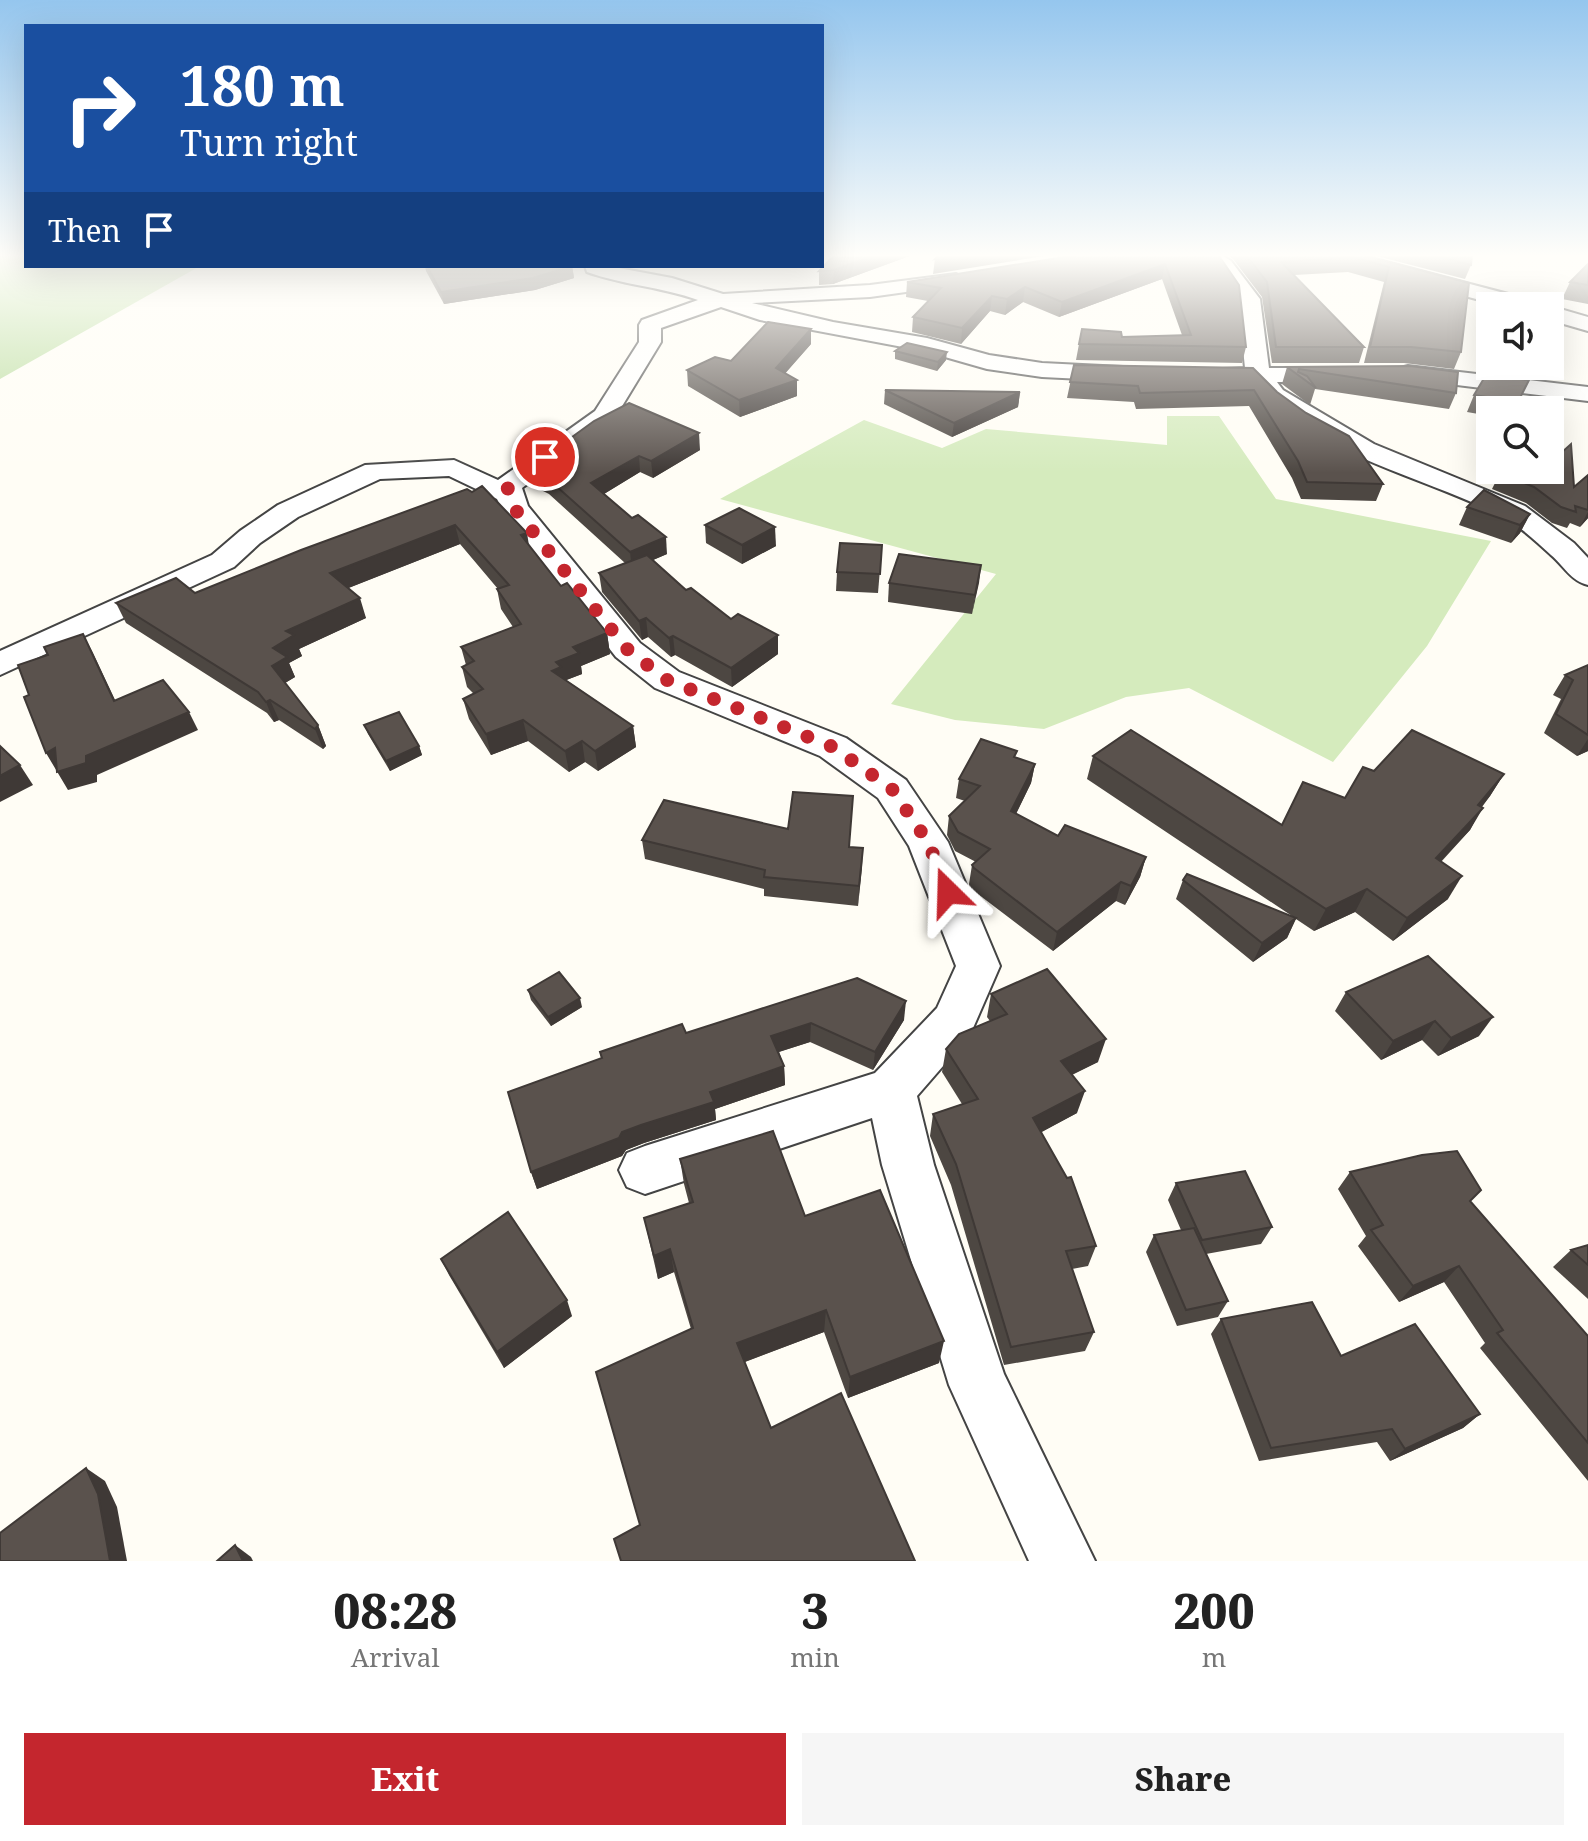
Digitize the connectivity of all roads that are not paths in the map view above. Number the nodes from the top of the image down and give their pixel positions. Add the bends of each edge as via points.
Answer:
1 (650, 327) edge
2 (824, 327) edge
3 (1252, 327) edge
4 (1388, 373) edge
5 (1143, 374) edge
6 (1356, 374) edge
7 (1186, 375) edge
8 (1258, 375) junction
9 (1588, 394) edge
10 (510, 494) junction
11 (1588, 576) edge
12 (0, 664) edge
13 (891, 1090) junction
14 (645, 1170) dead end
15 (1063, 1561) edge

1 - 10 street via 650,342 604,416 507,486
2 - 5 street via 987,362
3 - 8 street
4 - 9 street
6 - 8 street
7 - 8 street
8 - 11 street via 1274,395 1365,450 1515,512
10 - 12 street via 454,468 375,471 288,511 223,561
10 - 13 street via 514,508 628,650 667,680 833,747 892,789 928,842 978,966 954,1021
13 - 14 street
13 - 15 street via 908,1165 978,1385

